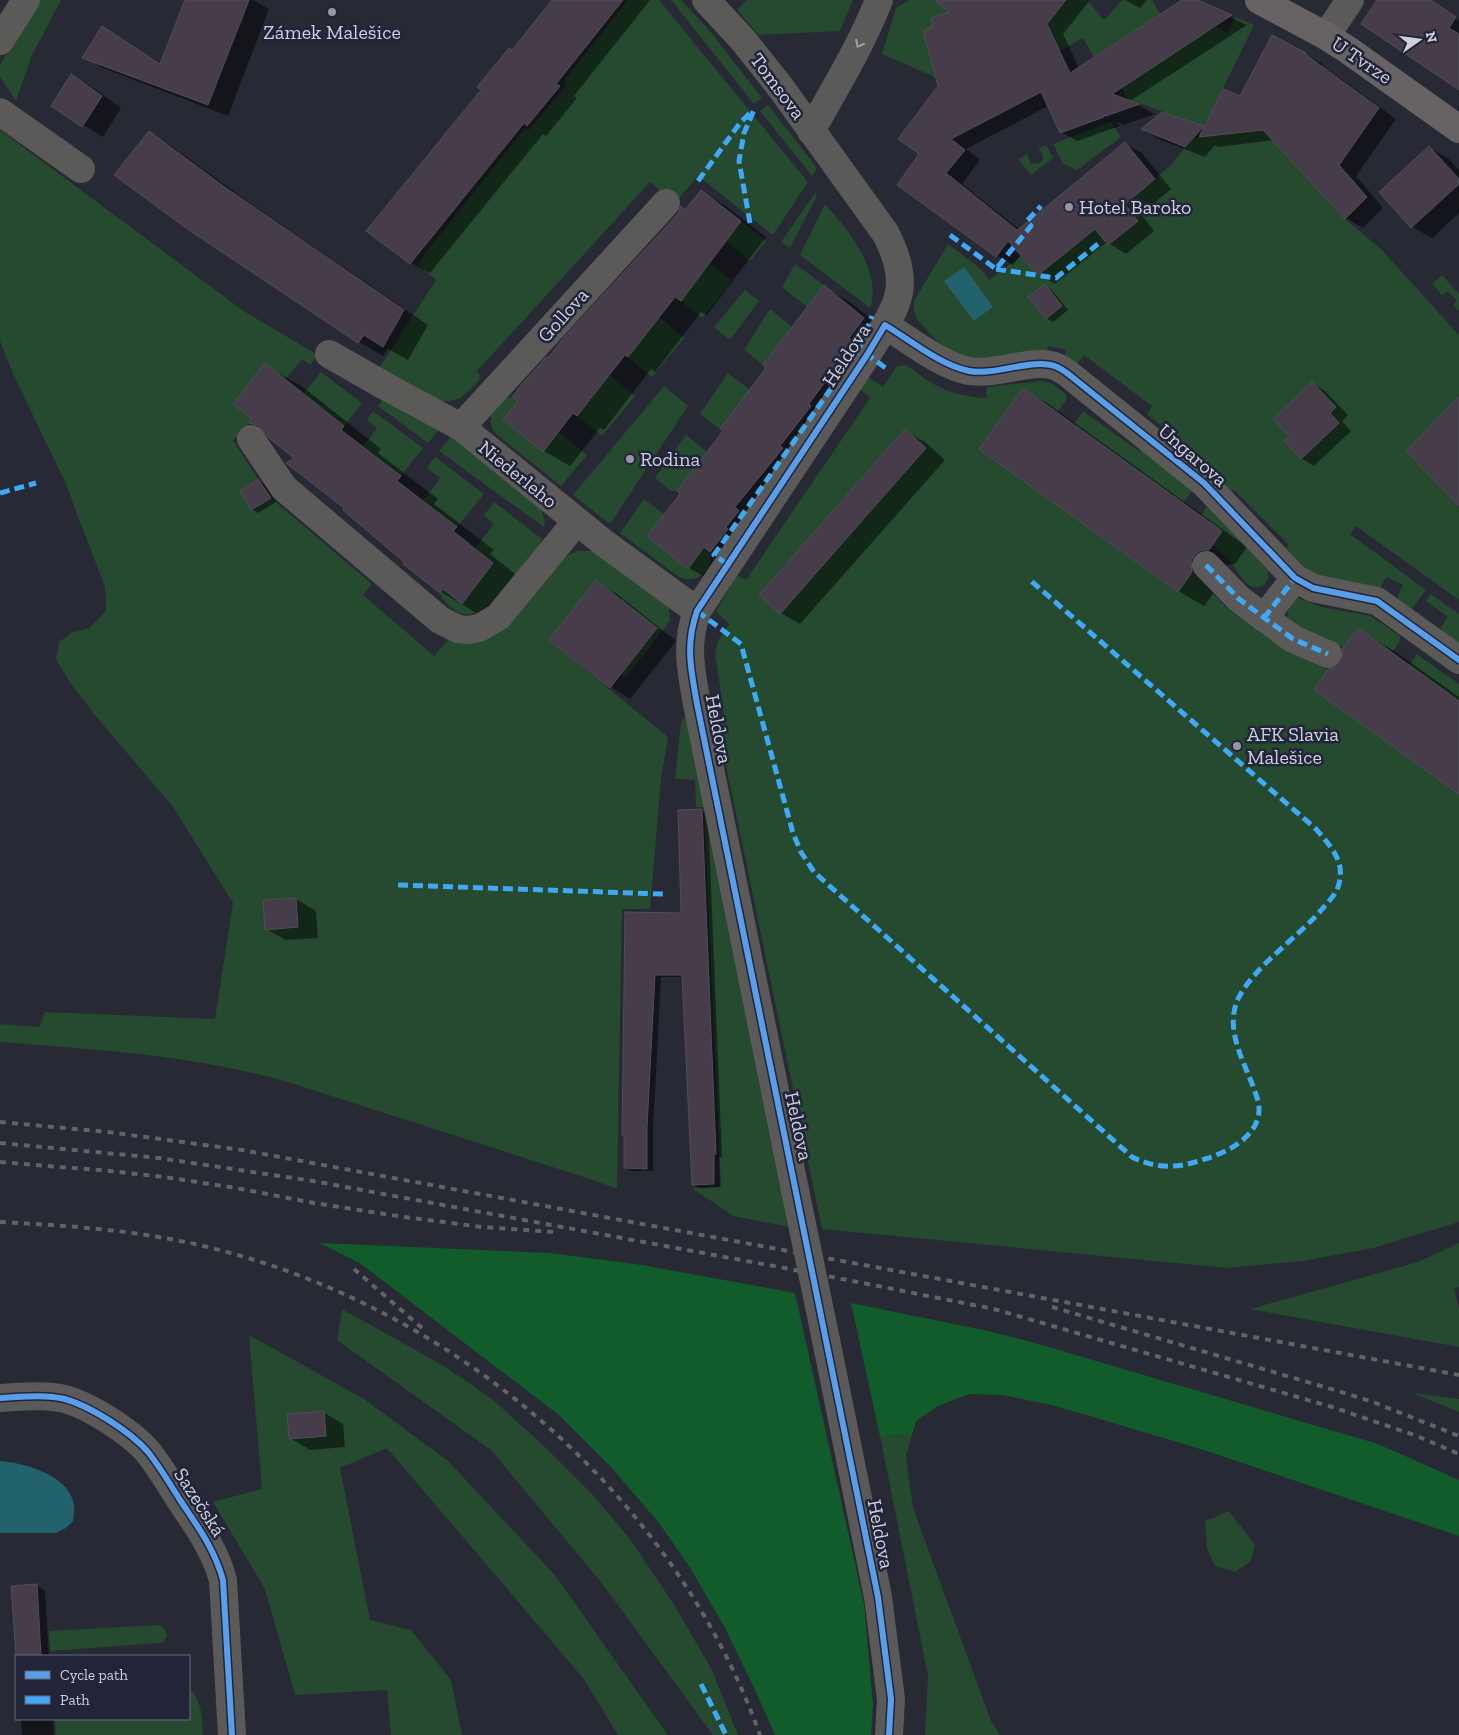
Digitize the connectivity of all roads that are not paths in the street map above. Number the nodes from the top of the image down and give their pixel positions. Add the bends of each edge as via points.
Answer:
1 (26, 0) edge
2 (706, 0) edge
3 (879, 0) edge
4 (1258, 0) edge
5 (1350, 0) edge
6 (1326, 36) junction
7 (0, 42) edge
8 (0, 112) edge
9 (1459, 129) edge
10 (811, 130) junction
11 (81, 169) dead end
12 (666, 203) dead end
13 (885, 325) junction
14 (329, 354) dead end
15 (461, 427) junction
16 (251, 440) dead end
17 (577, 521) junction
18 (1206, 565) dead end
19 (1295, 578) junction
20 (696, 610) junction
21 (1264, 618) junction
22 (1328, 654) dead end
23 (1459, 660) edge
24 (0, 1398) edge
25 (232, 1735) edge
26 (889, 1735) edge

1 - 7 street
2 - 10 street, Tomsova via 744,40
3 -> 10 street, Tomsova
4 - 6 main road, U Tvrze
5 - 6 street
6 - 9 main road, U Tvrze
8 - 11 street
10 - 13 street, Heldova via 886,234 893,249 901,284 899,297
12 - 15 street, Gollova
13 - 19 street, Ungarova via 950,365 970,371 1037,365 1058,368 1204,483
13 - 20 street, Heldova
14 - 15 street, Niederleho
15 - 17 street, Niederleho
16 - 17 street via 284,488 440,620 458,629 479,628 498,617
17 - 20 street, Niederleho
18 - 21 street via 1239,600
19 - 21 street
19 - 23 street, Ungarova via 1313,588 1377,601
20 - 26 street, Heldova, bridge via 689,644 697,704 878,1597 891,1699
21 - 22 street via 1293,639
24 - 25 street, Sazečská via 35,1396 64,1399 117,1425 147,1451 209,1542 218,1562 222,1580

